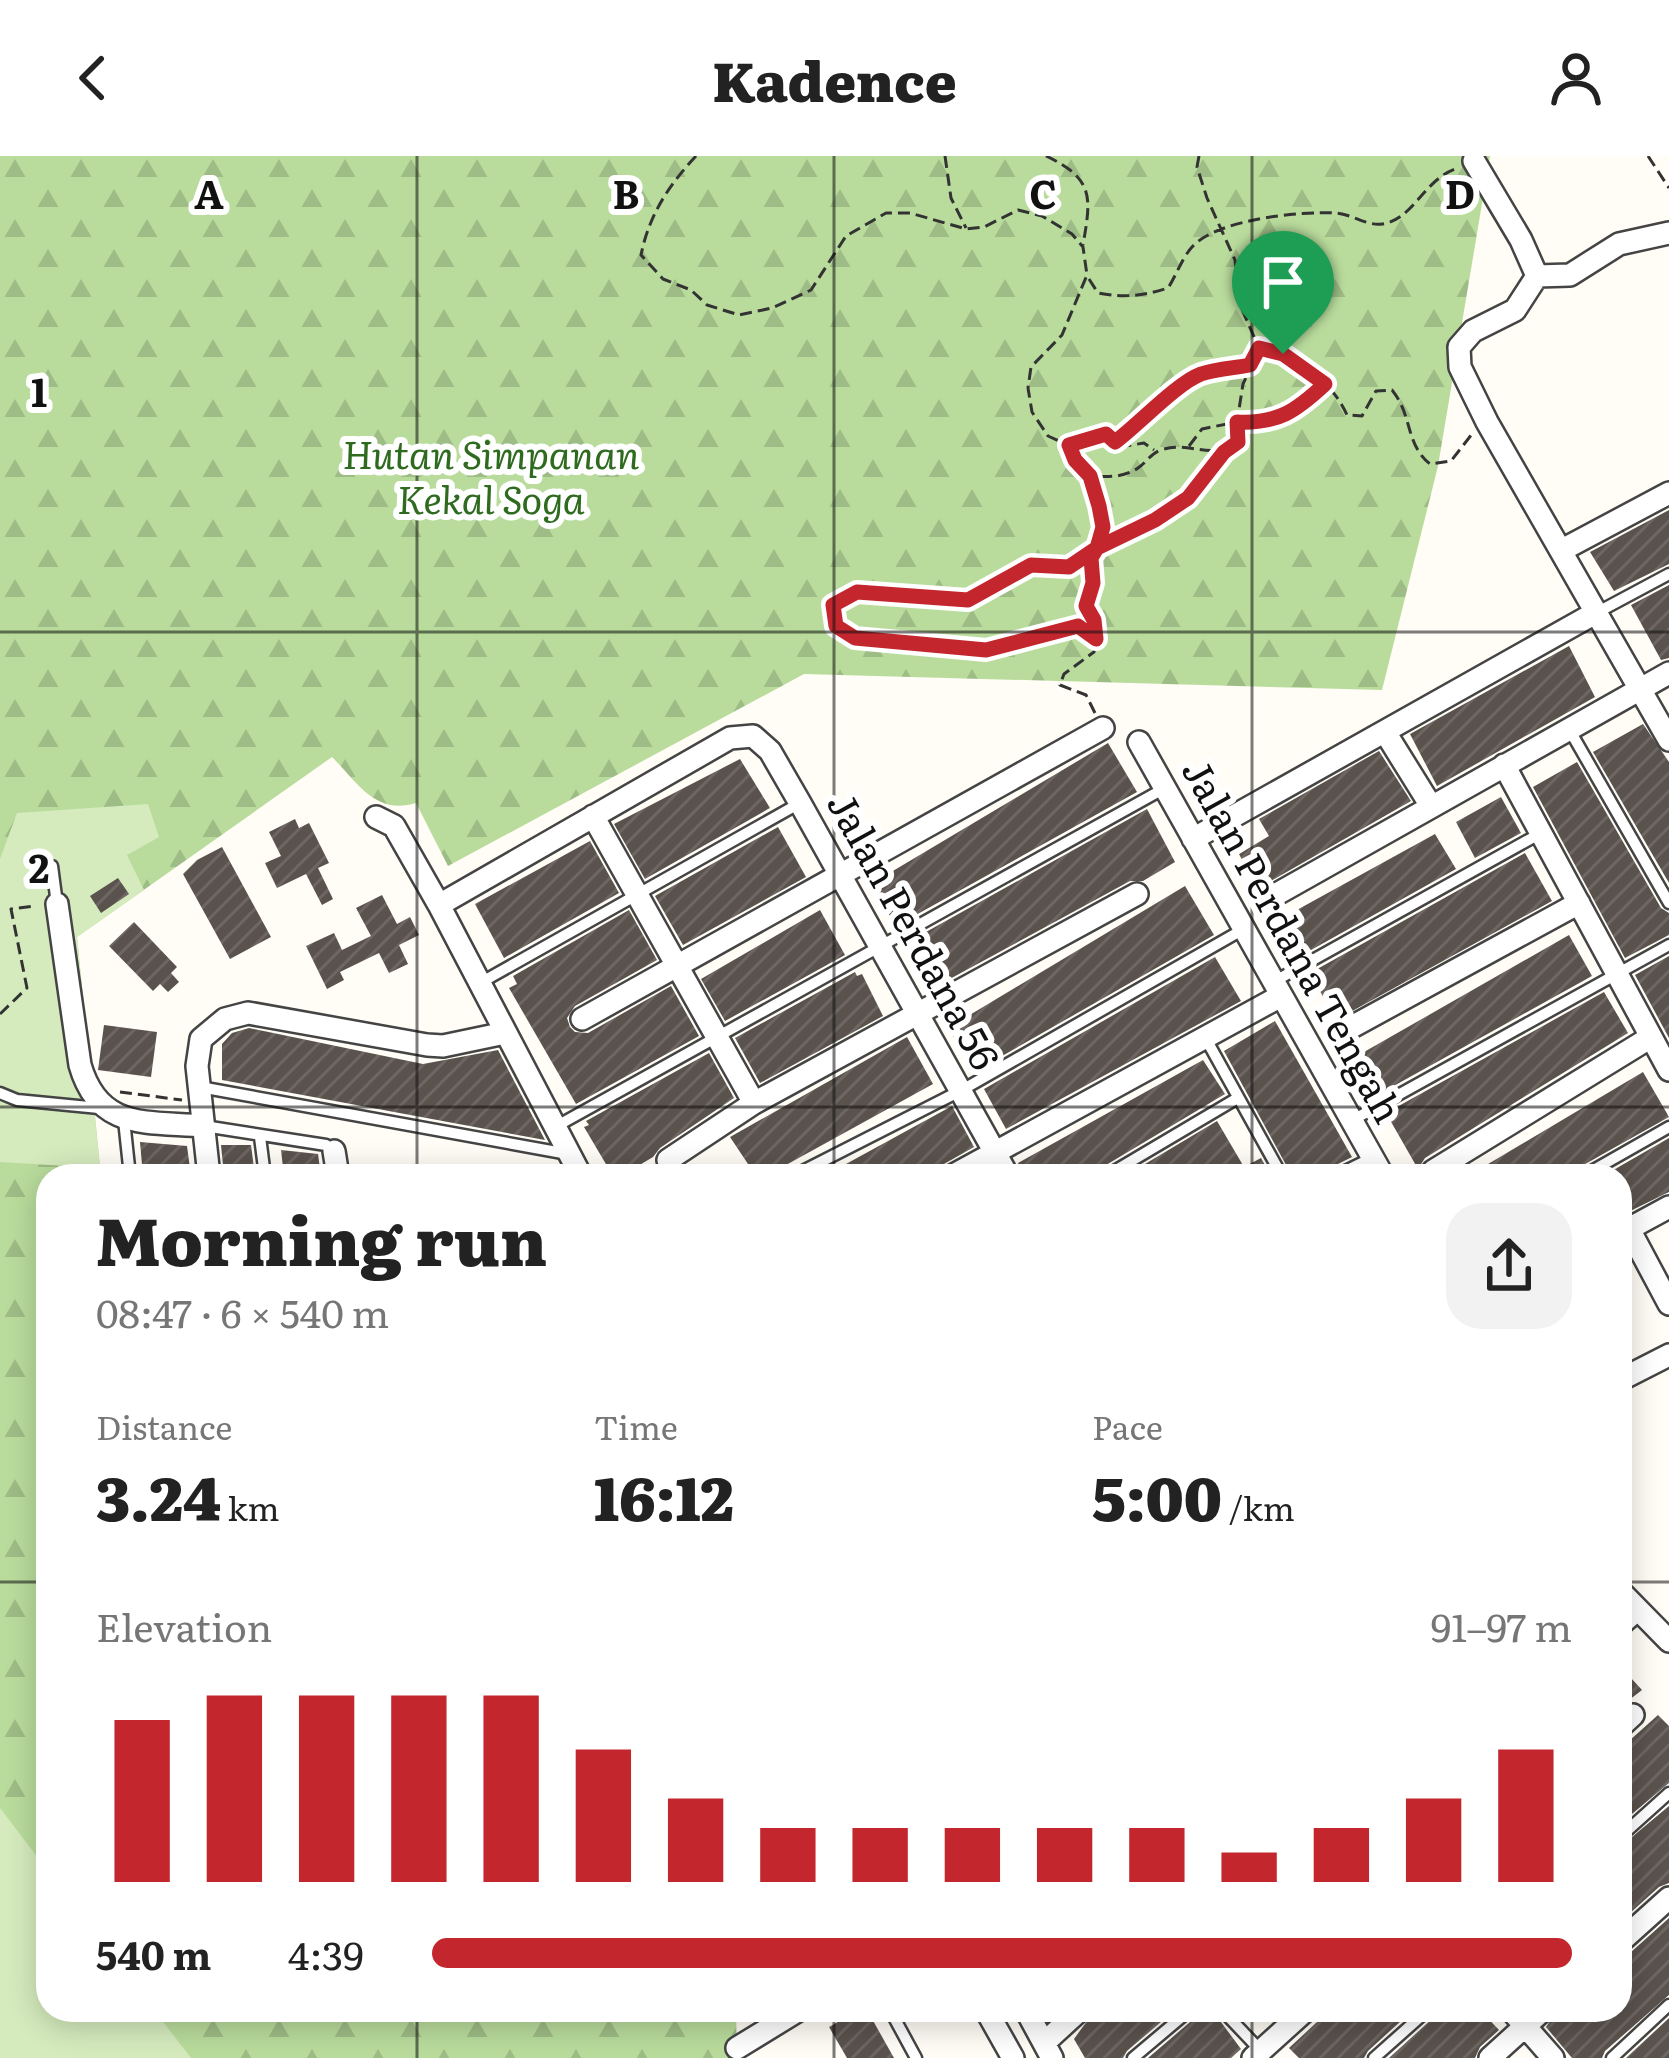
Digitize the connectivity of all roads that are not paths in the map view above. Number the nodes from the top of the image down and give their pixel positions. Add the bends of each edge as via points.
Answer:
1 (1474, 161) road end
2 (1669, 233) edge
3 (1537, 276) junction
4 (1669, 493) edge
5 (1562, 550) junction
6 (1669, 574) edge
7 (1597, 612) junction
8 (1669, 673) edge
9 (1640, 689) junction
10 (1103, 728) dead end
11 (1569, 729) junction
12 (1385, 732) junction
13 (1669, 740) edge
14 (1139, 742) dead end
15 (1504, 765) junction
16 (1165, 788) junction
17 (800, 803) junction
18 (1431, 806) junction
19 (593, 816) junction
20 (376, 817) dead end
21 (1541, 833) junction
22 (1193, 839) junction
23 (52, 866) dead end
24 (838, 873) junction
25 (636, 894) junction
26 (1137, 895) dead end
27 (1268, 898) dead end
28 (1579, 903) junction
29 (1669, 903) edge
30 (57, 904) joint
31 (440, 905) junction
32 (1242, 930) junction
33 (1669, 944) edge
34 (882, 946) junction
35 (676, 965) junction
36 (1617, 974) junction
37 (480, 983) junction
38 (1276, 990) junction
39 (920, 1013) junction
40 (581, 1019) dead end
41 (1348, 1029) dead end
42 (506, 1034) junction
43 (1204, 1036) junction
44 (717, 1037) junction
45 (1652, 1037) junction
46 (1669, 1070) edge
47 (962, 1090) junction
48 (0, 1093) edge
49 (1236, 1099) junction
50 (754, 1103) junction
51 (202, 1105) junction
52 (103, 1108) junction
53 (124, 1120) junction
54 (1351, 1121) junction
55 (555, 1127) junction
56 (1669, 1127) edge
57 (260, 1137) junction
58 (334, 1151) joint
59 (569, 1154) junction
60 (996, 1154) junction
61 (129, 1164) edge
62 (208, 1164) edge
63 (263, 1164) edge
64 (336, 1164) edge
65 (574, 1164) edge
66 (670, 1164) edge
67 (817, 1164) edge
68 (976, 1164) edge
69 (1001, 1164) edge
70 (1126, 1164) edge
71 (1275, 1164) edge
72 (1376, 1164) edge
73 (1444, 1164) edge
74 (1604, 1164) edge
75 (1669, 1207) edge
76 (1632, 1227) edge
77 (1632, 1243) edge
78 (1669, 1304) edge
79 (1669, 1355) edge
80 (1632, 1375) edge
81 (1632, 1602) edge
82 (1643, 1612) junction
83 (1632, 1622) edge
84 (1669, 1641) edge
85 (1669, 1792) edge
86 (1632, 1826) edge
87 (1669, 1898) edge
88 (1632, 1931) edge
89 (1669, 2005) edge
90 (782, 2022) edge
91 (896, 2022) edge
92 (993, 2022) edge
93 (1033, 2022) edge
94 (1070, 2022) edge
95 (1176, 2022) edge
96 (1232, 2022) edge
97 (1294, 2022) edge
98 (1414, 2022) edge
99 (1515, 2022) edge
100 (1522, 2022) edge
101 (1048, 2050) edge
102 (738, 2053) edge
103 (1260, 2056) edge
104 (916, 2058) edge
105 (1013, 2058) edge
106 (1132, 2058) edge
107 (1374, 2058) edge
108 (1490, 2058) edge
109 (1553, 2058) edge
110 (1612, 2058) edge

1 - 3 street
2 - 3 street via 1619,244 1570,275
3 - 5 street via 1516,310 1459,347 1460,367
4 - 5 street
5 - 7 street
6 - 7 lane
7 - 9 street
7 - 12 street
8 - 9 street
9 - 11 street
9 - 13 street
10 - 24 street
11 - 15 street
11 - 29 lane
12 - 18 street
12 - 22 street
14 - 16 street, Jalan Perdana Tengah
15 - 18 street
15 - 21 street
16 - 22 street, Jalan Perdana Tengah
16 - 34 lane
17 - 19 street, Jalan Perdana 56 via 762,740 744,735
17 - 24 street, Jalan Perdana 56
17 - 25 lane
18 - 27 street
19 - 25 street
19 - 31 street
20 - 31 street via 394,826
21 - 28 street
21 - 38 lane
22 - 32 street, Jalan Perdana Tengah
23 - 30 lane
24 - 34 street, Jalan Perdana 56
24 - 35 street
25 - 35 street
25 - 37 lane
26 - 39 street
28 - 36 street
28 - 41 street
30 - 52 street via 80,1065
31 - 37 street
32 - 38 street, Jalan Perdana Tengah
32 - 47 lane
33 - 36 lane
34 - 39 street, Jalan Perdana 56
34 - 44 lane
35 - 40 street
35 - 44 street
36 - 45 street
36 - 54 lane
37 - 42 street
38 - 43 street
38 - 54 street, Jalan Perdana Tengah
39 - 47 street, Jalan Perdana 56
39 - 50 street
42 - 51 street via 427,1045 248,1013 201,1039
42 - 55 street
43 - 49 lane
43 - 60 street
44 - 50 street
44 - 55 lane
45 - 46 street
45 - 73 street
47 - 60 street, Jalan Perdana 56
47 - 67 lane
48 - 52 lane
49 - 70 lane
49 - 71 lane
50 - 66 street
51 - 53 street
51 - 57 lane
51 - 59 lane
51 - 62 street
52 - 53 street
53 - 61 lane
54 - 72 street, Jalan Perdana Tengah
55 - 59 street
56 - 74 lane
57 - 58 lane
57 - 63 lane
58 - 64 street
59 - 65 street
60 - 68 street
60 - 69 street, Jalan Perdana 56
75 - 76 street
77 - 78 street
79 - 80 street
81 - 82 street
82 - 83 lane
82 - 84 street
85 - 86 lane
87 - 88 street
89 - 110 lane
90 - 102 street
91 - 104 lane
92 - 105 street
93 - 101 street
94 - 101 street
95 - 106 lane
96 - 103 lane
97 - 103 street
98 - 107 lane
99 - 108 street
100 - 109 street

